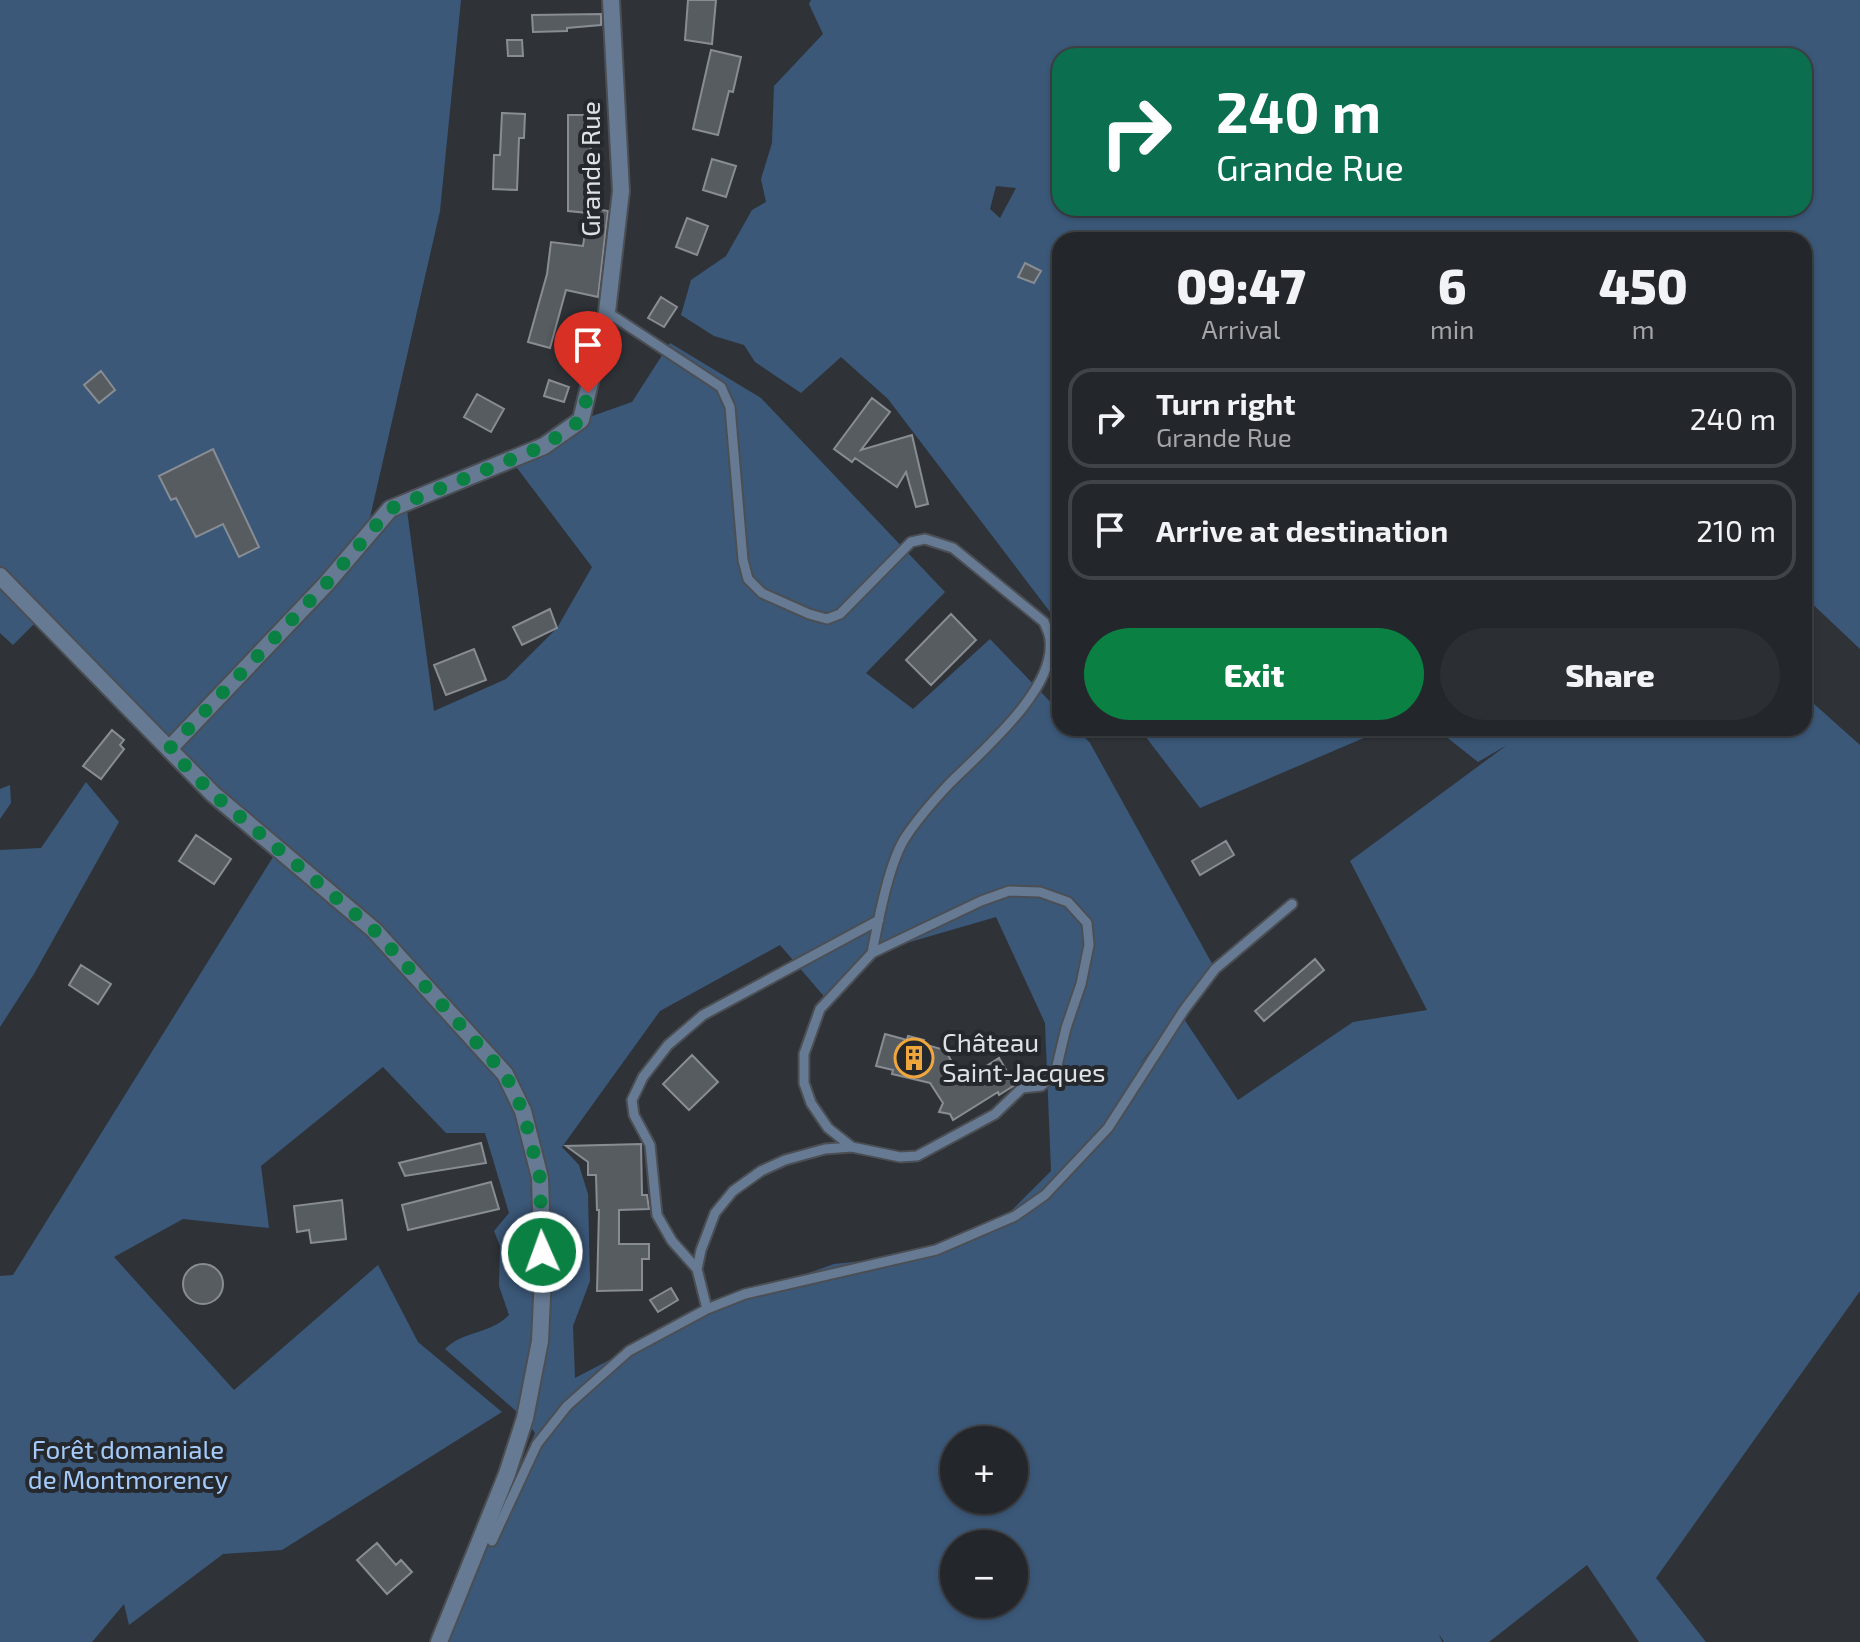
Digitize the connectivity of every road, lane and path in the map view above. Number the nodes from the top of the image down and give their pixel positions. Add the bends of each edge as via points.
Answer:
1 (611, 0) edge
2 (607, 312) junction
3 (0, 576) edge
4 (169, 749) junction
5 (1292, 904) dead end
6 (879, 920) junction
7 (872, 953) junction
8 (852, 1147) junction
9 (697, 1269) junction
10 (707, 1309) junction
11 (483, 1534) junction
12 (439, 1642) edge

1 - 2 street, Grande Rue via 621,191
2 - 4 street, Grande Rue via 581,420 544,446 390,509
2 - 6 lane via 721,387 730,407 743,560 748,579 762,593 827,619 840,614 911,542 925,539 953,548 1044,622 1051,640 1034,688 1008,727 948,785 905,837
3 - 4 street
4 - 11 street via 213,794 374,930 505,1074 523,1111 540,1178 540,1341 525,1418
5 - 10 lane via 1215,969 1108,1128 1063,1178 1015,1216 936,1250 782,1284
6 - 7 lane
6 - 9 lane via 703,1015 668,1045 643,1077 632,1100 650,1145 657,1215
7 - 8 lane via 820,1009 804,1054 804,1083 811,1103 828,1128
7 - 8 lane via 1009,891 1040,892 1068,902 1087,923 1089,945 1055,1074 1041,1086 1022,1088 995,1114 917,1156
8 - 9 lane via 785,1160 733,1191 715,1213
9 - 10 lane
10 - 11 lane via 629,1351 567,1406 537,1444 492,1541
11 - 12 street

